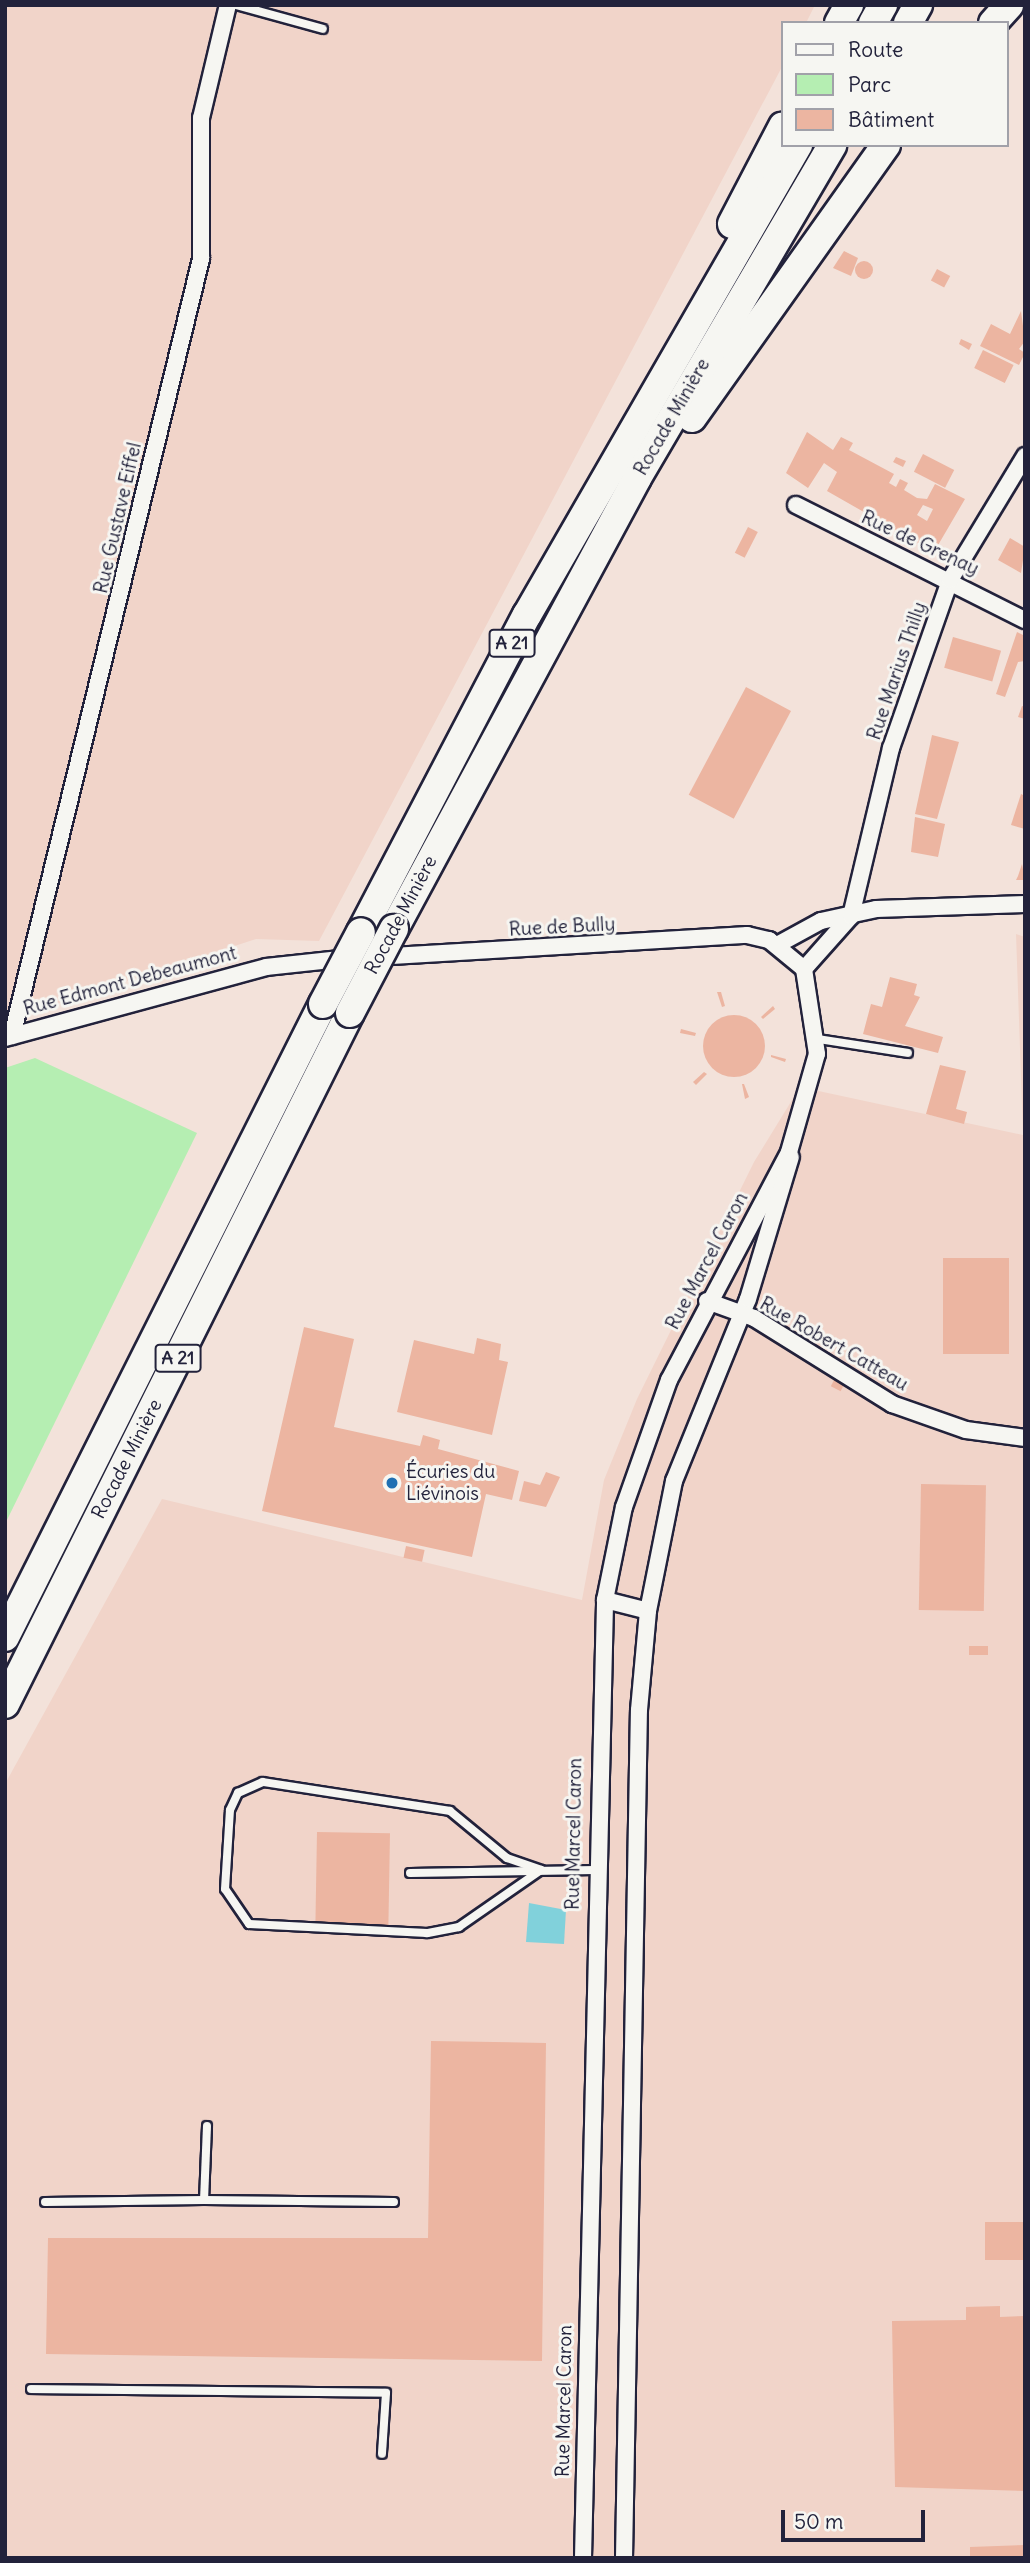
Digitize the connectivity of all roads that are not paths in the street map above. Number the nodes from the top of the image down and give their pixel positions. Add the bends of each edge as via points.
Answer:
1 (228, 5) edge
2 (236, 5) edge
3 (849, 5) edge
4 (883, 5) edge
5 (918, 5) edge
6 (1009, 5) edge
7 (840, 21) edge
8 (874, 21) edge
9 (909, 21) edge
10 (995, 21) edge
11 (323, 29) dead end
12 (782, 128) edge
13 (797, 147) edge
14 (831, 147) edge
15 (885, 147) edge
16 (647, 399) junction
17 (1025, 456) edge
18 (637, 478) junction
19 (796, 505) dead end
20 (950, 580) junction
21 (1025, 620) edge
22 (1025, 904) edge
23 (851, 916) junction
24 (777, 945) junction
25 (266, 967) joint
26 (804, 969) junction
27 (9, 1037) edge
28 (818, 1039) junction
29 (908, 1053) dead end
30 (789, 1152) junction
31 (707, 1301) junction
32 (740, 1316) junction
33 (1025, 1438) edge
34 (605, 1600) junction
35 (648, 1611) junction
36 (5, 1637) edge
37 (5, 1704) edge
38 (541, 1870) junction
39 (595, 1870) junction
40 (410, 1873) dead end
41 (207, 2126) dead end
42 (204, 2200) junction
43 (45, 2202) dead end
44 (394, 2202) dead end
45 (31, 2389) dead end
46 (382, 2454) dead end
47 (583, 2558) edge
48 (624, 2558) edge

1 - 27 street, Rue Gustave Eiffel via 201,118 201,259
2 - 11 lane
3 - 7 highway
4 - 8 highway
5 - 9 highway
6 - 10 highway
12 - 16 highway
13 - 16 highway, Rocade Minière / A 21
14 - 18 highway, Rocade Minière / A 21
15 - 18 highway via 664,463
16 - 36 highway, Rocade Minière / A 21, bridge via 323,1004
17 - 20 street, Rue Marius Thilly
18 - 37 highway, Rocade Minière / A 21, bridge via 350,1013
19 - 20 street, Rue de Grenay
20 - 21 street, Rue de Grenay
20 - 23 street, Rue Marius Thilly via 891,748
22 - 23 street via 876,909
23 - 24 street via 821,921
23 - 26 street
24 - 25 street, Rue de Bully via 747,935
24 - 26 street
25 - 27 street, Rue Edmont Debeaumont
26 - 28 street, Rue Marcel Caron
28 - 29 lane
28 - 30 street, Rue Marcel Caron
30 - 31 street, Rue Marcel Caron
30 - 32 street, Rue Marcel Caron via 792,1163
31 - 32 street, Rue Robert Catteau
31 - 34 street, Rue Marcel Caron via 628,1495
32 - 33 street, Rue Robert Catteau via 780,1333 892,1404 966,1430
32 - 35 street, Rue Marcel Caron via 674,1481
34 - 35 street
34 - 39 street, Rue Marcel Caron
35 - 48 street, Rue Marcel Caron via 639,1710
38 - 38 lane via 459,1927 427,1933 249,1924 225,1889 230,1810 238,1793 263,1782 450,1811 507,1858
38 - 39 lane
38 - 40 lane
39 - 47 street, Rue Marcel Caron
41 - 42 lane
42 - 43 lane
42 - 44 lane
45 - 46 lane via 386,2393

